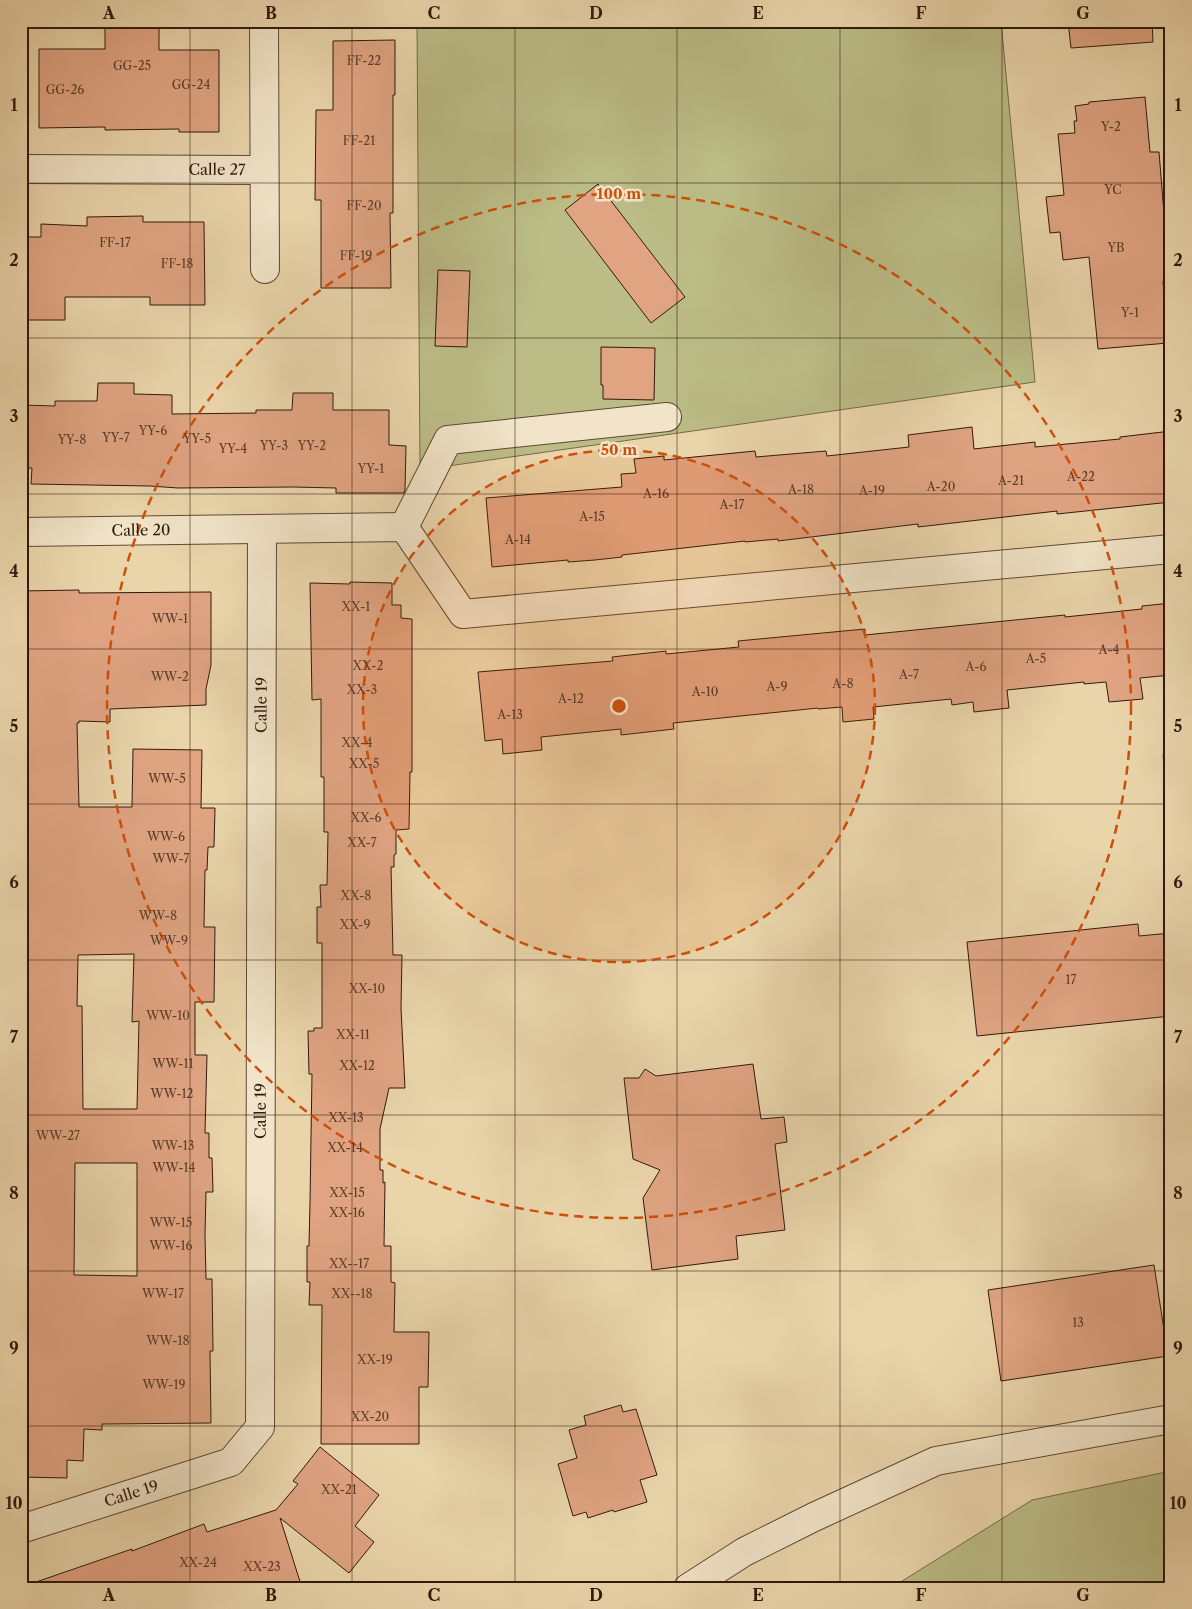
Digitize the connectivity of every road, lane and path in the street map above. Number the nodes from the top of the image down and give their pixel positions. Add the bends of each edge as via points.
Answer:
1 (264, 21) edge
2 (21, 169) edge
3 (264, 170) junction
4 (266, 268) dead end
5 (667, 417) dead end
6 (404, 527) junction
7 (262, 530) junction
8 (21, 532) edge
9 (1171, 549) edge
10 (1171, 1419) edge
11 (21, 1529) edge
12 (688, 1588) edge

1 - 3 street, Calle 27
2 - 3 street, Calle 27
3 - 4 street
5 - 6 street via 448,440
6 - 7 street, Calle 20
6 - 9 street via 463,614
7 - 8 street, Calle 20
7 - 11 street, Calle 19 via 260,1426 230,1462
10 - 12 street via 936,1461 744,1552

